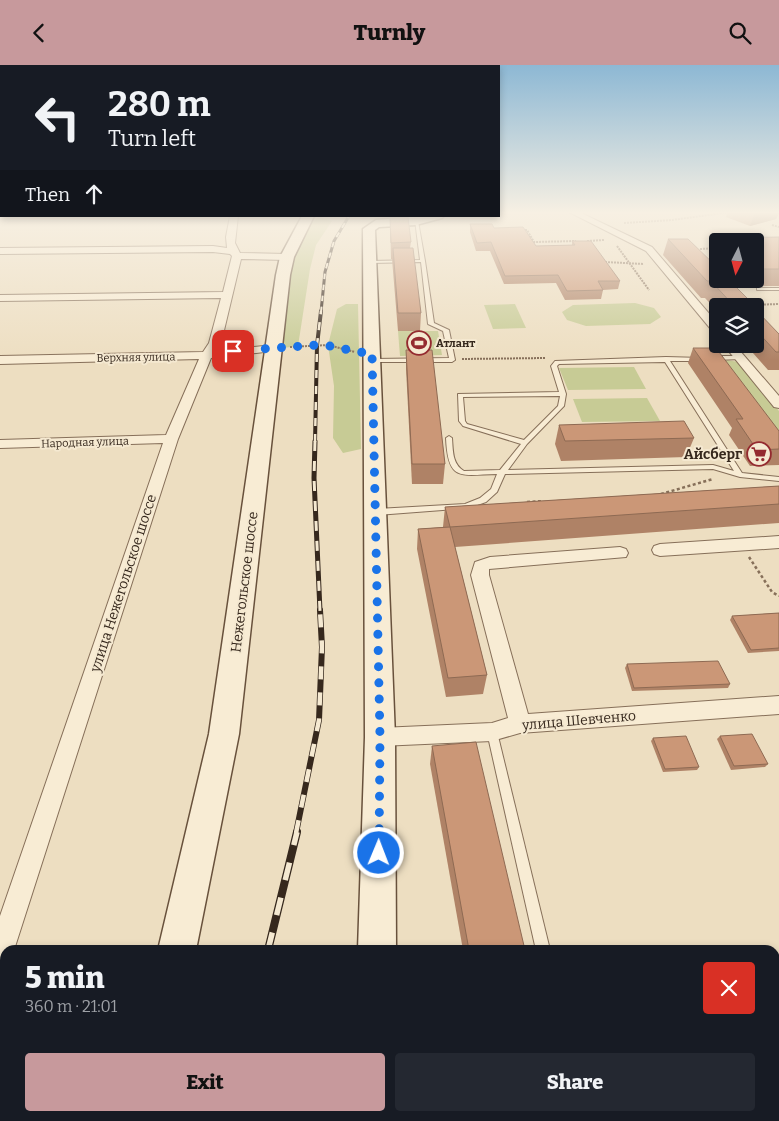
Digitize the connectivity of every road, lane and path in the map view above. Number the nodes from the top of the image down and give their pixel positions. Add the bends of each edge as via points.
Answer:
1 (233, 261) edge
2 (286, 261) edge
3 (408, 261) edge
4 (423, 261) edge
5 (627, 261) edge
6 (659, 261) edge
7 (370, 262) joint
8 (602, 262) edge
9 (629, 264) junction
10 (644, 264) dead end
11 (759, 289) edge
12 (779, 289) edge
13 (649, 290) dead end
14 (228, 295) junction
15 (0, 298) edge
16 (764, 304) edge
17 (779, 304) edge
18 (709, 320) edge
19 (273, 348) junction
20 (736, 353) edge
21 (206, 355) junction
22 (372, 357) junction
23 (740, 358) junction
24 (666, 359) junction
25 (0, 360) edge
26 (563, 394) junction
27 (779, 404) edge
28 (448, 438) dead end
29 (171, 439) junction
30 (525, 443) junction
31 (0, 444) edge
32 (502, 472) junction
33 (740, 475) junction
34 (779, 479) edge
35 (654, 496) edge
36 (547, 501) edge
37 (520, 502) edge
38 (377, 512) junction
39 (779, 542) edge
40 (740, 544) junction
41 (660, 550) dead end
42 (620, 553) dead end
43 (779, 596) edge
44 (779, 705) edge
45 (520, 724) junction
46 (492, 732) junction
47 (380, 737) junction
48 (3, 945) edge
49 (178, 945) edge
50 (378, 945) edge
51 (542, 945) edge

1 - 14 street, улица Нежегольское шоссе
2 - 19 street, Нежегольское шоссе
3 - 7 lane
4 - 22 lane via 431,324 446,330 452,360
5 - 9 path
6 - 18 street
7 - 22 street
8 - 9 path
9 - 10 path
9 - 13 path
11 - 12 lane
14 - 15 street
14 - 21 street, улица Нежегольское шоссе via 215,343
16 - 17 path
19 - 21 street, Верхняя улица
19 - 22 path via 328,345
19 - 49 street, Нежегольское шоссе via 224,734
20 - 23 street
21 - 25 street, Верхняя улица
21 - 29 street, улица Нежегольское шоссе
22 - 38 street
23 - 24 lane
23 - 27 street
24 - 26 lane via 557,362 554,366
24 - 33 lane
26 - 30 lane via 561,406
26 - 30 lane via 460,395 465,425
28 - 32 lane via 456,471
29 - 31 street, Народная улица
29 - 48 street, улица Нежегольское шоссе
30 - 32 lane
32 - 33 lane via 713,467
32 - 38 lane via 494,490 483,500 466,506
33 - 34 lane
33 - 35 path via 718,477
36 - 37 path
38 - 47 street
39 - 40 street
40 - 41 street
40 - 43 path via 772,592
42 - 45 street via 490,563 481,567 480,575
44 - 45 street, улица Шевченко
45 - 46 street, улица Шевченко
46 - 47 street, улица Шевченко
46 - 51 lane
47 - 50 street

